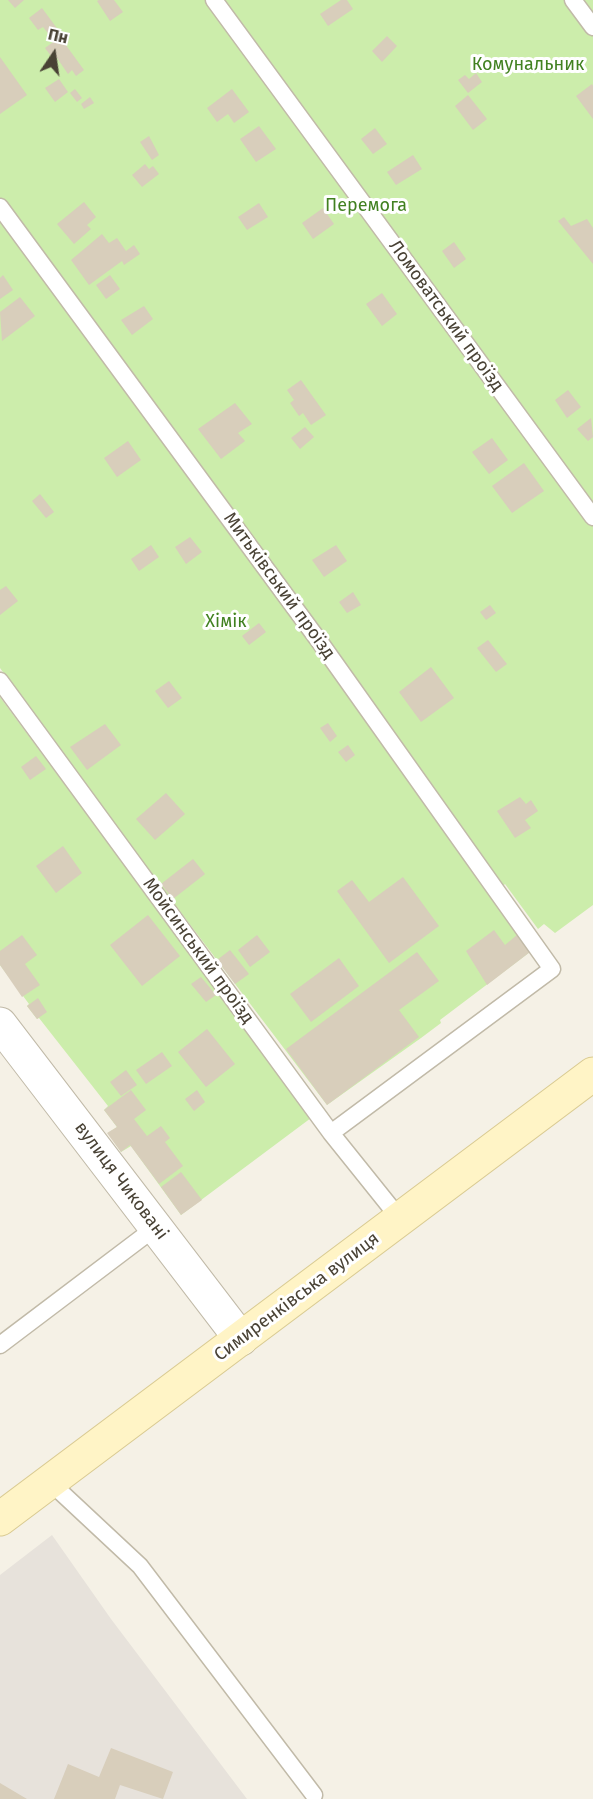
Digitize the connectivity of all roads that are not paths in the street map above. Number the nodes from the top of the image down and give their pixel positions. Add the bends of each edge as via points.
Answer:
1 (214, 0) edge
2 (573, 0) edge
3 (593, 27) edge
4 (0, 207) edge
5 (593, 516) edge
6 (0, 681) edge
7 (0, 1024) edge
8 (593, 1074) edge
9 (331, 1133) junction
10 (400, 1219) junction
11 (156, 1227) junction
12 (241, 1339) junction
13 (0, 1345) edge
14 (50, 1482) junction
15 (0, 1519) edge
16 (314, 1795) dead end

1 - 5 lane, Ломоватський проїзд
2 - 3 lane
4 - 9 lane, Митьківський проїзд via 336,663 552,969
6 - 9 lane, Мойсинський проїзд
7 - 11 street, вулиця Чиковані
8 - 10 main road, Симиренківська вулиця
9 - 10 lane, Мойсинський проїзд
10 - 12 main road, Симиренківська вулиця
11 - 12 street, вулиця Чиковані
11 - 13 lane
12 - 14 main road, Симиренківська вулиця
14 - 15 main road, Симиренківська вулиця
14 - 16 lane via 140,1566

